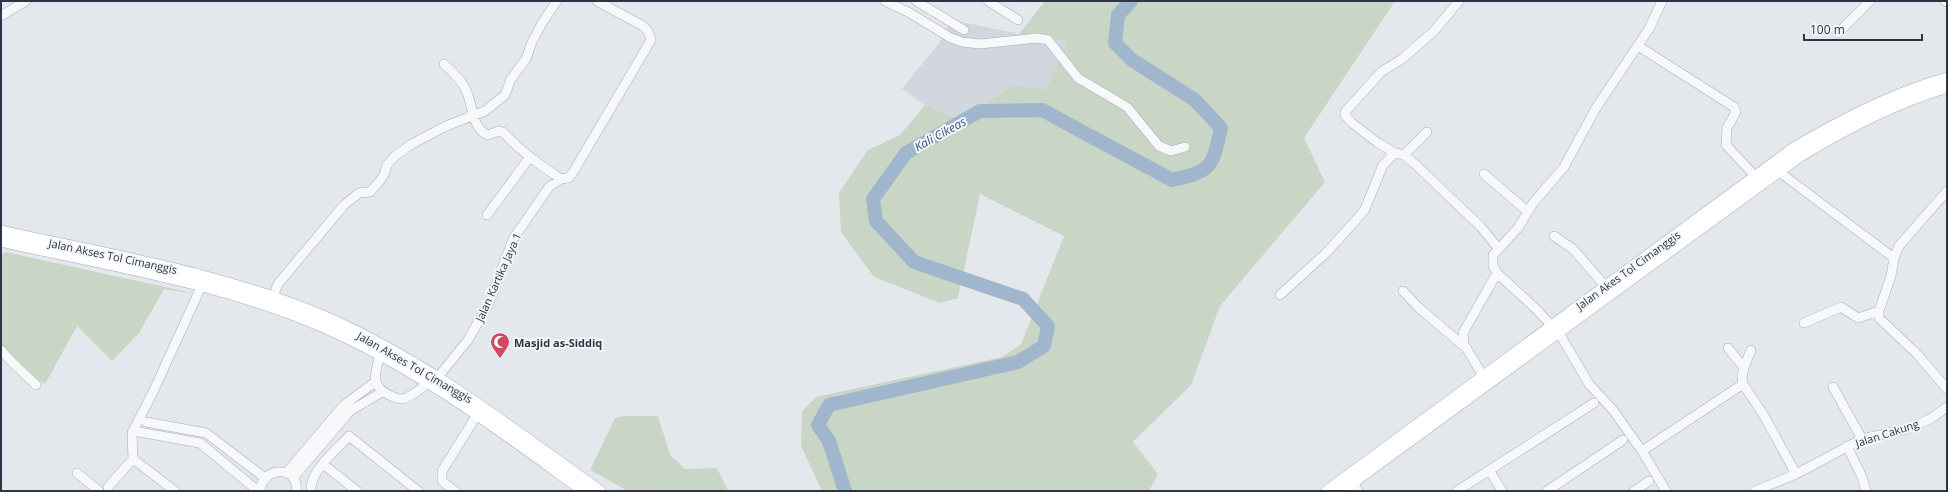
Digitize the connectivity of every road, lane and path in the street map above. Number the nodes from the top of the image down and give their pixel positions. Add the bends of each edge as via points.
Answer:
1 (26, 1) edge
2 (557, 1) edge
3 (597, 1) edge
4 (916, 1) edge
5 (988, 1) edge
6 (1458, 1) edge
7 (1662, 1) edge
8 (1870, 1) edge
9 (890, 2) edge
10 (1, 16) edge
11 (1018, 20) dead end
12 (964, 30) dead end
13 (1838, 34) dead end
14 (1638, 46) junction
15 (444, 64) dead end
16 (1947, 78) edge
17 (1947, 87) edge
18 (473, 117) junction
19 (1427, 132) dead end
20 (1185, 147) dead end
21 (1797, 152) junction
22 (1400, 154) junction
23 (530, 157) junction
24 (1778, 171) junction
25 (1484, 174) dead end
26 (1755, 176) junction
27 (560, 179) junction
28 (1947, 191) edge
29 (1528, 212) junction
30 (487, 215) dead end
31 (1, 231) edge
32 (1554, 236) dead end
33 (1, 241) edge
34 (1498, 248) junction
35 (1894, 258) junction
36 (1497, 273) junction
37 (202, 286) junction
38 (1606, 286) junction
39 (1403, 291) dead end
40 (1280, 295) dead end
41 (271, 302) junction
42 (1879, 311) junction
43 (1804, 323) dead end
44 (1556, 329) junction
45 (1466, 348) junction
46 (1728, 348) dead end
47 (1, 350) edge
48 (1751, 350) dead end
49 (380, 355) junction
50 (1744, 368) junction
51 (1483, 376) junction
52 (433, 380) junction
53 (375, 382) junction
54 (1743, 384) junction
55 (36, 385) dead end
56 (1833, 387) dead end
57 (1947, 389) edge
58 (382, 392) junction
59 (1594, 403) dead end
60 (1947, 407) edge
61 (475, 409) junction
62 (146, 422) dead end
63 (139, 432) dead end
64 (206, 433) junction
65 (1862, 439) junction
66 (1623, 440) dead end
67 (200, 443) junction
68 (1847, 446) junction
69 (1642, 451) junction
70 (133, 459) junction
71 (323, 464) junction
72 (1490, 471) junction
73 (77, 473) dead end
74 (1796, 474) junction
75 (290, 475) junction
76 (265, 478) junction
77 (1649, 481) dead end
78 (1356, 487) edge
79 (108, 490) edge
80 (99, 491) edge
81 (175, 491) edge
82 (260, 491) edge
83 (296, 491) edge
84 (311, 491) edge
85 (357, 491) edge
86 (418, 491) edge
87 (455, 491) edge
88 (584, 491) edge
89 (600, 491) edge
90 (1327, 491) edge
91 (1341, 491) edge
92 (1457, 491) edge
93 (1502, 491) edge
94 (1547, 491) edge
95 (1634, 491) edge
96 (1666, 491) edge
97 (1755, 491) edge
98 (1866, 491) edge

1 - 10 street
2 - 18 street via 532,42 526,60 511,79 505,95
3 - 27 street, Jalan Kartika Jaya 1 via 644,26 651,40 572,174 568,178
4 - 12 street
5 - 11 street
6 - 22 street via 1434,31 1381,72 1345,112 1346,118 1352,124 1378,143
7 - 14 street
8 - 13 street
9 - 20 street via 950,38 962,42 980,44 1037,38 1048,40 1072,72 1127,107 1159,146 1171,151
14 - 26 street via 1734,106 1736,112 1727,128 1726,145
14 - 29 street via 1596,108 1564,167
15 - 18 street via 465,89
16 - 21 main road, Jalan Akes Tol Cimanggis via 1884,100 1834,125
17 - 21 main road, Jalan Akes Tol Cimanggis via 1890,107
18 - 23 street via 486,135 503,132
18 - 41 street via 446,126 395,156 370,192 359,193 344,205 278,284
19 - 22 street
21 - 24 main road, Jalan Akes Tol Cimanggis
21 - 26 main road, Jalan Akes Tol Cimanggis
22 - 34 street via 1428,175 1481,227
22 - 40 street via 1383,165 1365,209 1357,219 1326,253
23 - 27 street
23 - 30 street
24 - 35 street
24 - 44 main road, Jalan Akes Tol Cimanggis
25 - 29 street
26 - 38 main road, Jalan Akes Tol Cimanggis
27 - 52 street, Jalan Kartika Jaya 1 via 549,187 513,239 489,303 468,340
28 - 35 street via 1898,246
29 - 34 street via 1515,232
31 - 41 main road, Jalan Akses Tol Cimanggis via 208,276
32 - 38 street via 1573,250
33 - 37 main road
34 - 36 street via 1493,259
35 - 42 street via 1891,276
36 - 44 street
36 - 45 street via 1464,330 1463,340
37 - 41 main road
37 - 70 street via 132,432
38 - 44 main road, Jalan Akes Tol Cimanggis
39 - 45 street via 1418,308
41 - 49 main road
41 - 52 main road, Jalan Akses Tol Cimanggis via 333,321 375,341
42 - 43 street via 1858,318 1841,307
42 - 57 street via 1879,318 1918,355
44 - 51 main road, Jalan Akes Tol Cimanggis
44 - 69 street via 1588,384 1613,410
44 - 78 main road, Jalan Akes Tol Cimanggis
45 - 51 street
46 - 50 street
47 - 55 street
48 - 50 street
49 - 52 main road
49 - 53 street
50 - 54 street
51 - 90 main road, Jalan Akes Tol Cimanggis
52 - 58 street, Jalan Kartika Jaya 1 via 402,399
52 - 61 main road, Jalan Akses Tol Cimanggis
53 - 58 street
53 - 75 street via 344,405
54 - 69 street
54 - 74 street
56 - 65 street
58 - 75 street via 350,411
59 - 72 street
60 - 65 street, Jalan Cakung via 1930,419 1907,429
61 - 87 street via 442,471 442,481
61 - 88 main road
61 - 89 main road, Jalan Akses Tol Cimanggis
62 - 64 street
63 - 67 street
64 - 67 street
64 - 76 street
65 - 68 street, Jalan Cakung
66 - 94 street
67 - 82 street
68 - 74 street, Jalan Cakung
68 - 98 street, Jalan Cakung
69 - 96 street
70 - 79 street
70 - 81 street
71 - 84 street via 313,476
71 - 85 street
71 - 86 street via 349,436
72 - 92 street
72 - 93 street
73 - 80 street
74 - 97 street, Jalan Cakung
75 - 76 street via 280,471
75 - 83 street via 297,486
76 - 82 street
77 - 95 street
78 - 91 main road, Jalan Akes Tol Cimanggis

